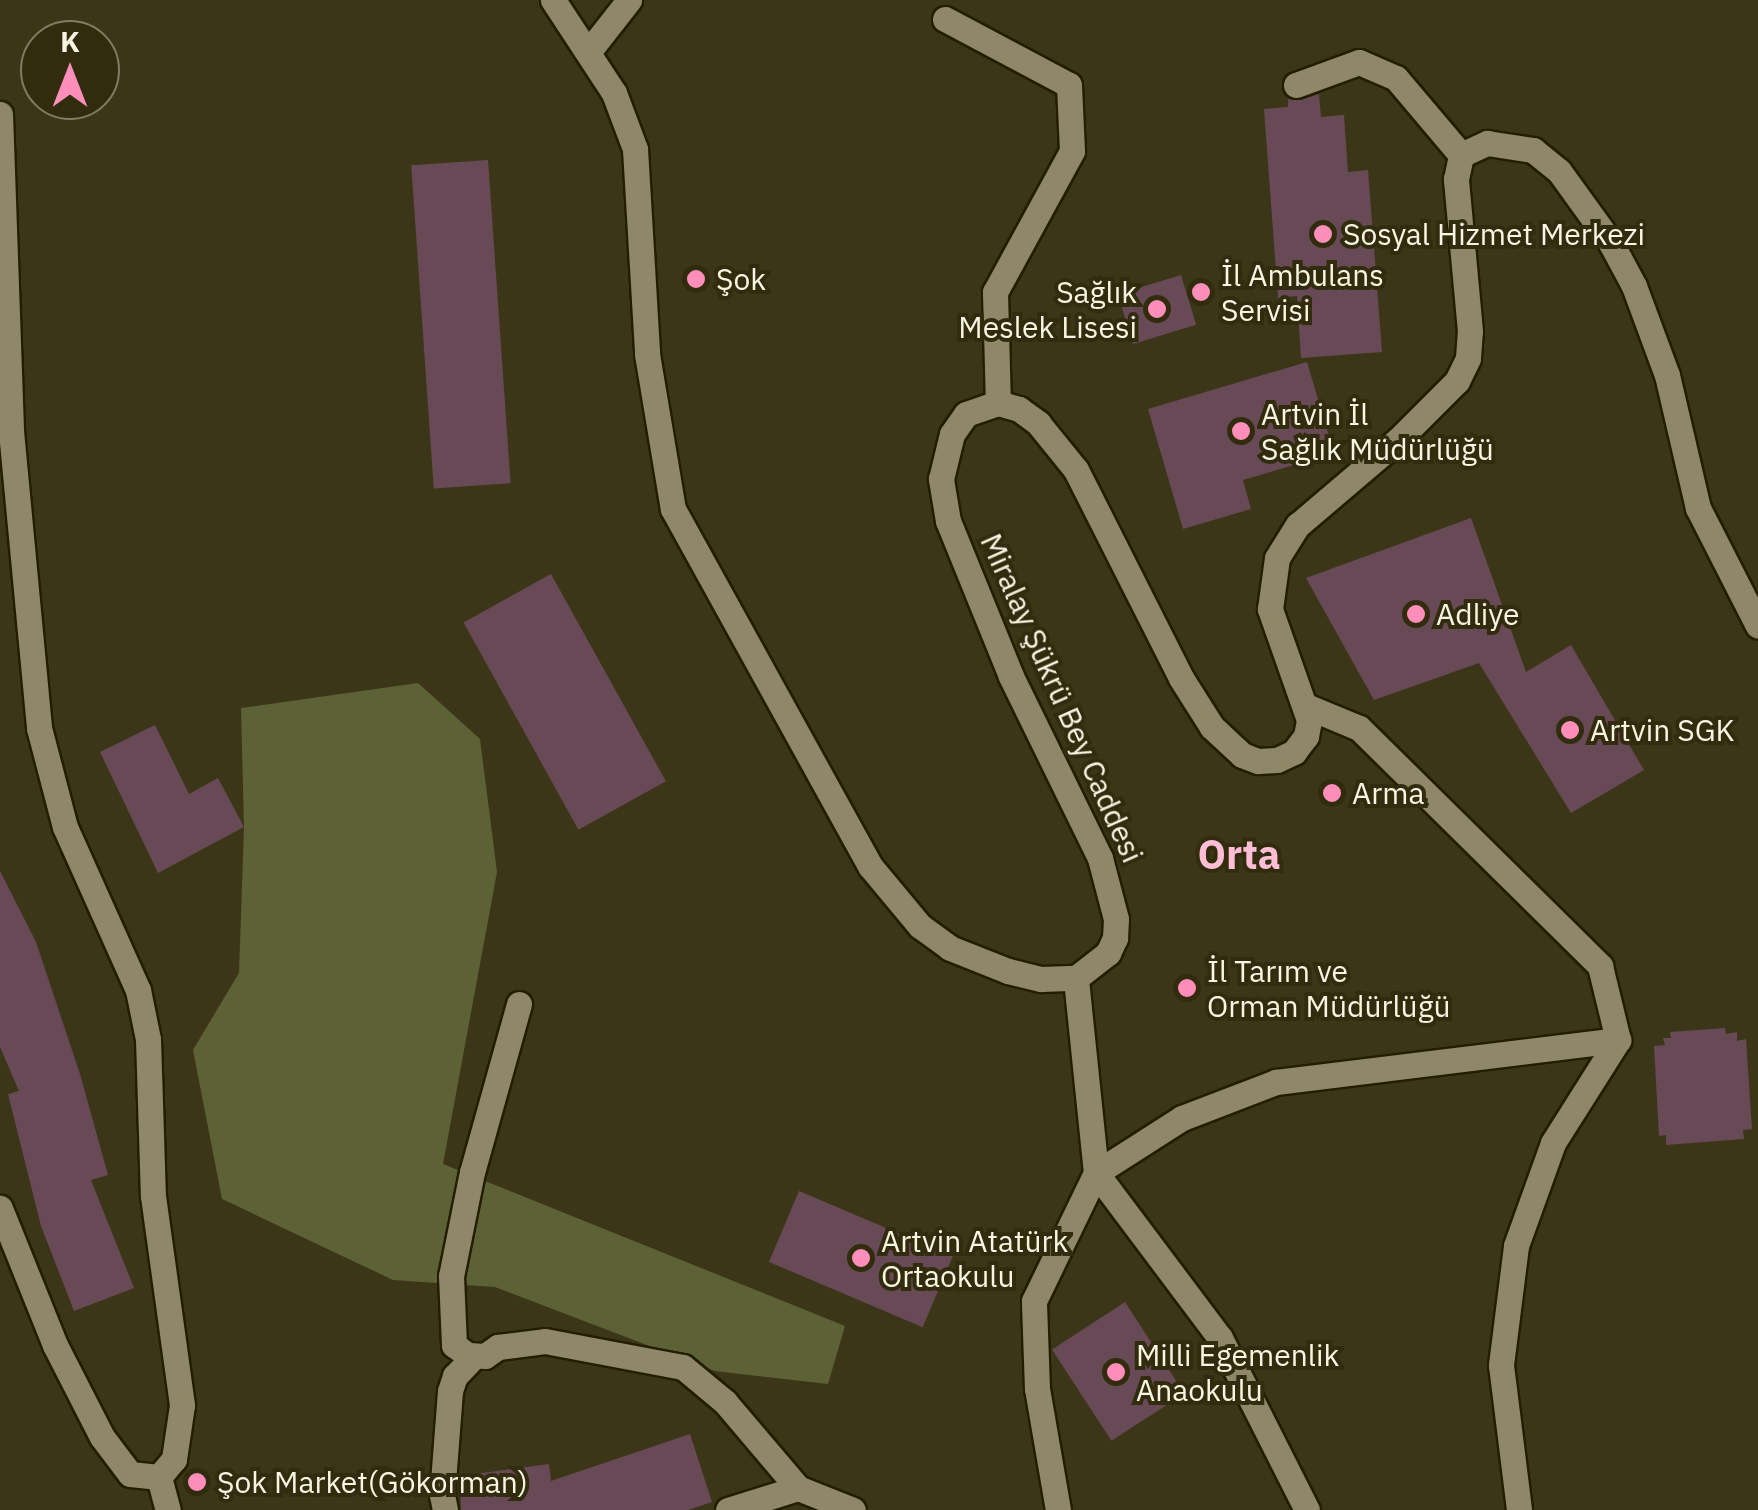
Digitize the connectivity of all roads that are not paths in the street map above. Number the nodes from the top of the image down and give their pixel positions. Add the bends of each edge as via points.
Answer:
1 (553, 0) edge
2 (629, 0) edge
3 (945, 19) dead end
4 (589, 51) junction
5 (1296, 85) dead end
6 (0, 114) edge
7 (1461, 155) junction
8 (998, 404) junction
9 (1758, 626) edge
10 (1306, 706) junction
11 (1076, 978) junction
12 (519, 1004) dead end
13 (1618, 1040) junction
14 (1096, 1173) junction
15 (0, 1208) edge
16 (474, 1356) junction
17 (159, 1477) junction
18 (798, 1488) junction
19 (168, 1510) edge
20 (445, 1510) edge
21 (728, 1510) edge
22 (853, 1510) edge
23 (1058, 1510) edge
24 (1307, 1510) edge
25 (1519, 1510) edge

1 - 4 main road
2 - 4 main road
3 - 8 main road via 1069,85 1072,151 995,292
4 - 11 main road via 626,117 635,149 660,451 673,509 702,565 850,835 920,926 950,948 1008,971
5 - 7 main road via 1358,62 1396,78
6 - 17 main road via 11,431 41,740 65,827 138,990 148,1040 154,1196 182,1404 178,1444
7 - 9 main road via 1488,143 1532,150 1559,171 1594,215 1653,330 1698,508
7 - 10 main road via 1456,179 1470,331 1458,382 1298,525 1277,558 1270,609
8 - 10 main road via 1038,423 1076,470 1180,678 1225,743 1242,756 1277,760 1306,736
8 - 11 main road, Miralay Şükrü Bey Caddesi via 966,414 952,434 941,498 1011,676 1109,879 1116,938 1095,967
10 - 13 main road via 1358,728 1600,966
11 - 14 main road
12 - 16 main road via 451,1276 454,1345
13 - 14 main road via 1276,1082 1182,1118
13 - 25 main road via 1553,1144 1516,1246 1501,1365
14 - 23 main road via 1034,1302 1036,1389
14 - 24 main road via 1220,1338
15 - 17 main road via 55,1345 102,1437 130,1474
16 - 18 main road via 546,1341 682,1367 725,1402
16 - 20 main road via 450,1391
17 - 19 main road
18 - 21 main road
18 - 22 main road

